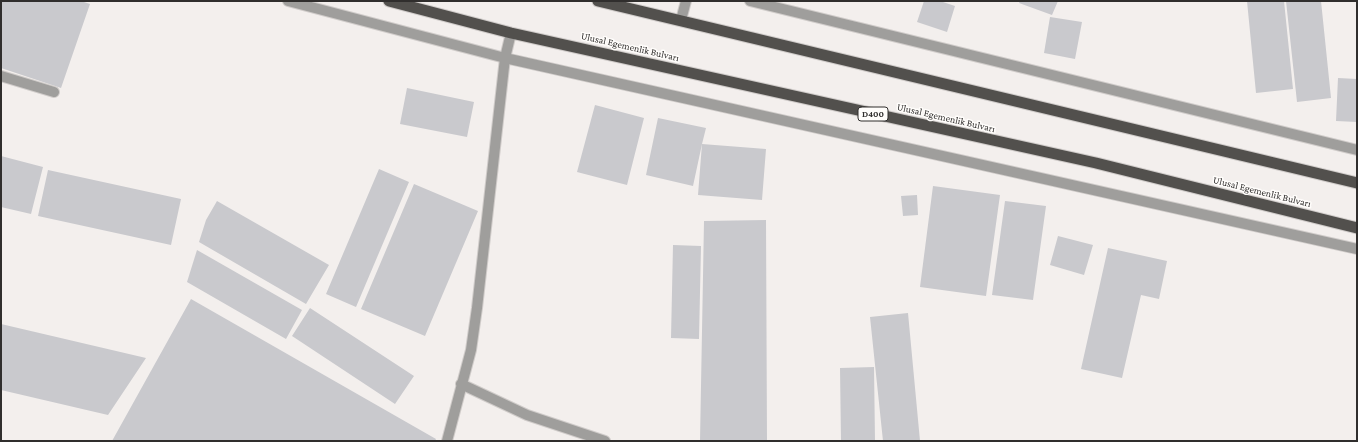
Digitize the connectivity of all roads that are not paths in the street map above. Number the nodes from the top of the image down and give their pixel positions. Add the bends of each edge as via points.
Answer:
1 (288, 1) edge
2 (389, 1) edge
3 (598, 1) edge
4 (686, 1) edge
5 (750, 1) edge
6 (681, 20) junction
7 (511, 33) junction
8 (505, 58) junction
9 (1, 76) edge
10 (54, 92) dead end
11 (1357, 150) edge
12 (1357, 183) edge
13 (1357, 228) edge
14 (1357, 249) edge
15 (461, 384) junction
16 (447, 441) edge
17 (605, 441) edge

1 - 8 street
2 - 7 highway, Ulusal Egemenlik Bulvarı / D400
3 - 6 highway
4 - 6 street
5 - 11 street
6 - 12 highway
7 - 8 street
7 - 13 highway, Ulusal Egemenlik Bulvarı / D400 via 1088,161
8 - 14 street
8 - 15 street via 477,308 471,350
9 - 10 street
15 - 16 street
15 - 17 street via 528,415

